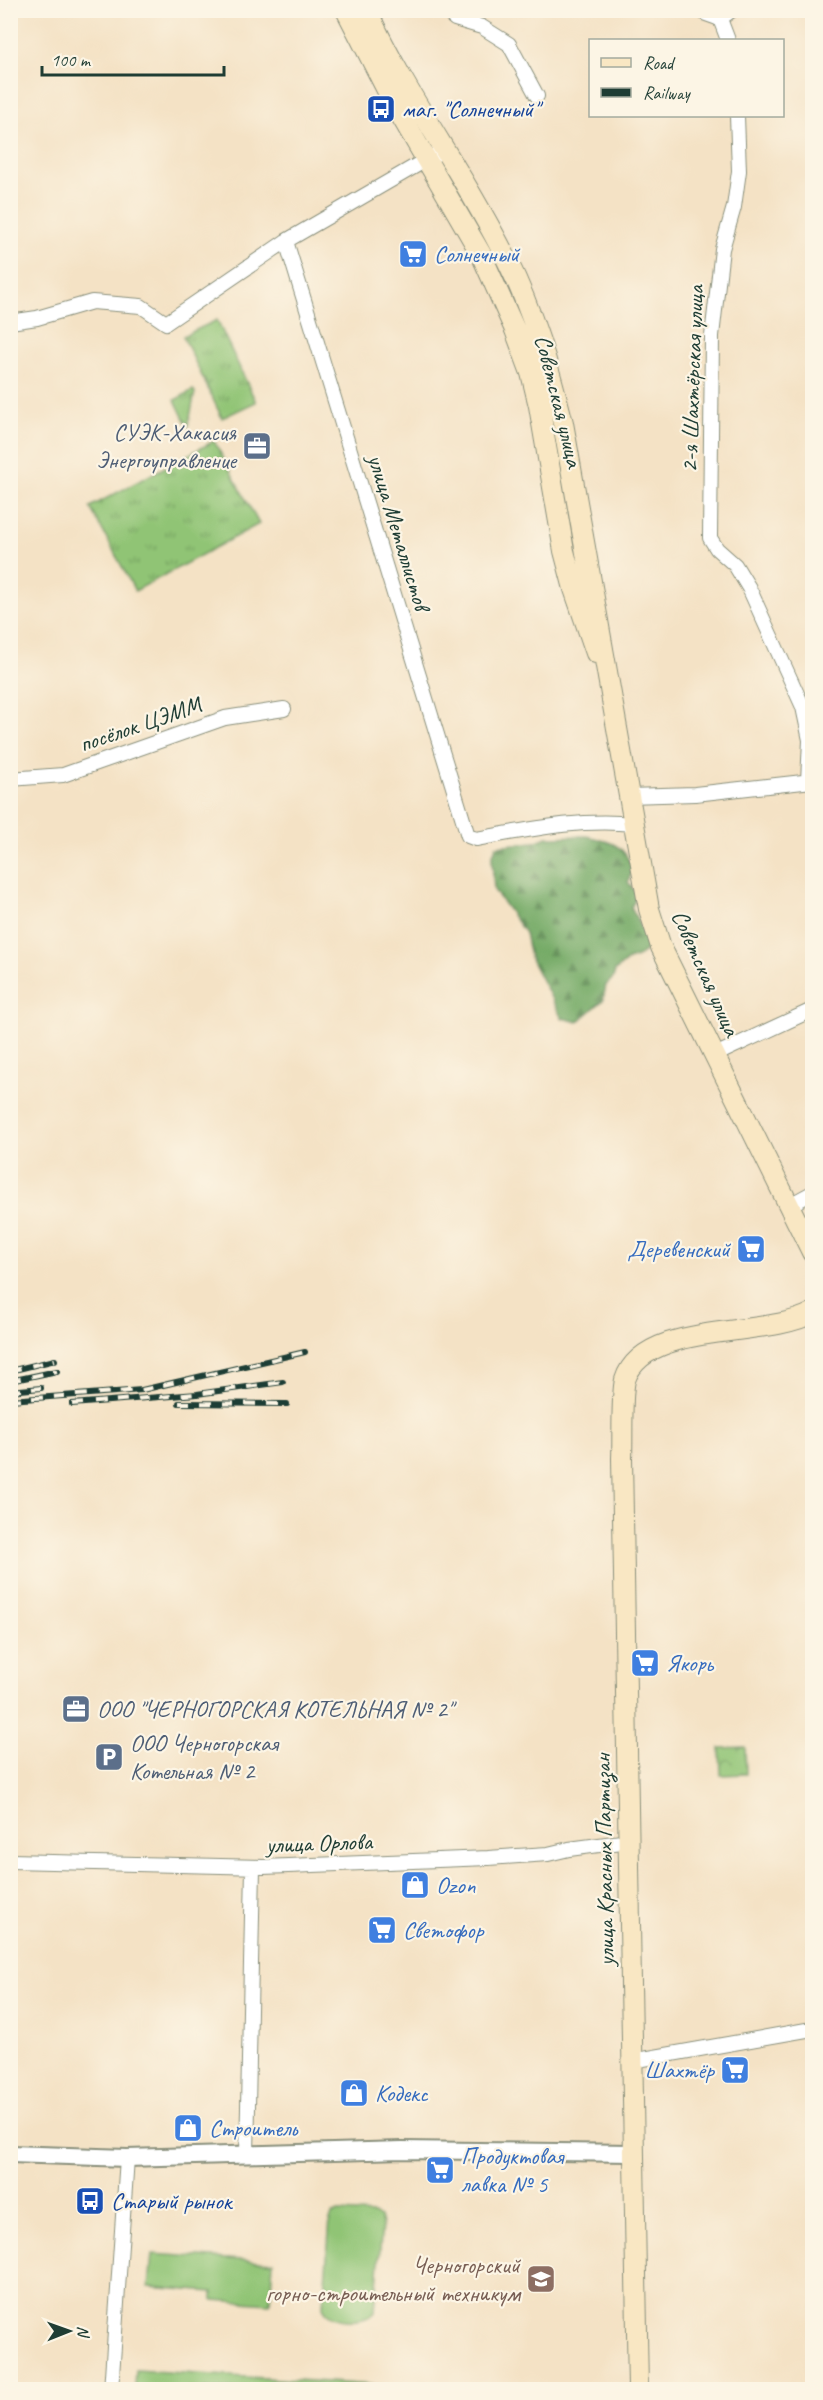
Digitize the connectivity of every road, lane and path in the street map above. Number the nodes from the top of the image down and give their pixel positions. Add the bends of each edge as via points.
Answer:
1 (346, 10) edge
2 (367, 10) edge
3 (445, 10) edge
4 (705, 10) edge
5 (732, 10) edge
6 (720, 19) junction
7 (728, 39) edge
8 (537, 96) dead end
9 (737, 117) edge
10 (443, 150) junction
11 (426, 160) junction
12 (479, 210) junction
13 (461, 220) junction
14 (286, 241) junction
15 (37, 318) junction
16 (10, 322) edge
17 (10, 332) edge
18 (610, 695) junction
19 (284, 709) dead end
20 (10, 779) edge
21 (810, 781) edge
22 (628, 796) junction
23 (633, 824) junction
24 (813, 1010) edge
25 (715, 1055) junction
26 (813, 1193) edge
27 (790, 1205) junction
28 (813, 1252) edge
29 (813, 1313) edge
30 (629, 1841) junction
31 (10, 1861) edge
32 (253, 1868) junction
33 (813, 2029) edge
34 (632, 2061) junction
35 (633, 2153) junction
36 (10, 2154) edge
37 (248, 2155) junction
38 (127, 2158) junction
39 (111, 2390) edge
40 (638, 2390) edge

1 - 11 main road, Советская улица
2 - 10 main road, Советская улица
3 - 8 street via 455,19 482,27 509,44
4 - 6 street
5 - 6 street
6 - 7 street
9 - 21 street, 2-я Шахтёрская улица via 740,171 722,249 711,336 710,538 735,565 749,588 803,707 810,740
10 - 11 street
10 - 12 main road, Советская улица
11 - 13 main road, Советская улица
11 - 14 street
12 - 13 main road
12 - 18 main road, Советская улица via 507,260 546,356 563,423
13 - 18 main road, Советская улица via 499,291 531,373 574,590
14 - 15 street via 166,323 141,306 92,302
14 - 23 street, улица Металлистов via 468,836 476,839 554,826
15 - 16 street
15 - 17 street
18 - 22 main road, Советская улица
19 - 20 street, посёлок ЦЭММ via 225,718 63,775
21 - 22 street via 695,794
22 - 23 main road, Советская улица
23 - 25 main road, Советская улица via 649,909 661,947
24 - 25 street
25 - 27 main road, Советская улица
26 - 27 street
27 - 28 main road, Советская улица
29 - 30 main road, улица Красных Партизан via 777,1326 688,1338 661,1346 636,1361 625,1381 622,1458
30 - 32 street, улица Орлова via 548,1854
30 - 34 main road, улица Красных Партизан
31 - 32 street, улица Орлова
32 - 37 street
33 - 34 street
34 - 35 main road, улица Красных Партизан
35 - 37 street via 402,2150
35 - 40 main road, улица Красных Партизан
36 - 38 street
37 - 38 street
38 - 39 street

